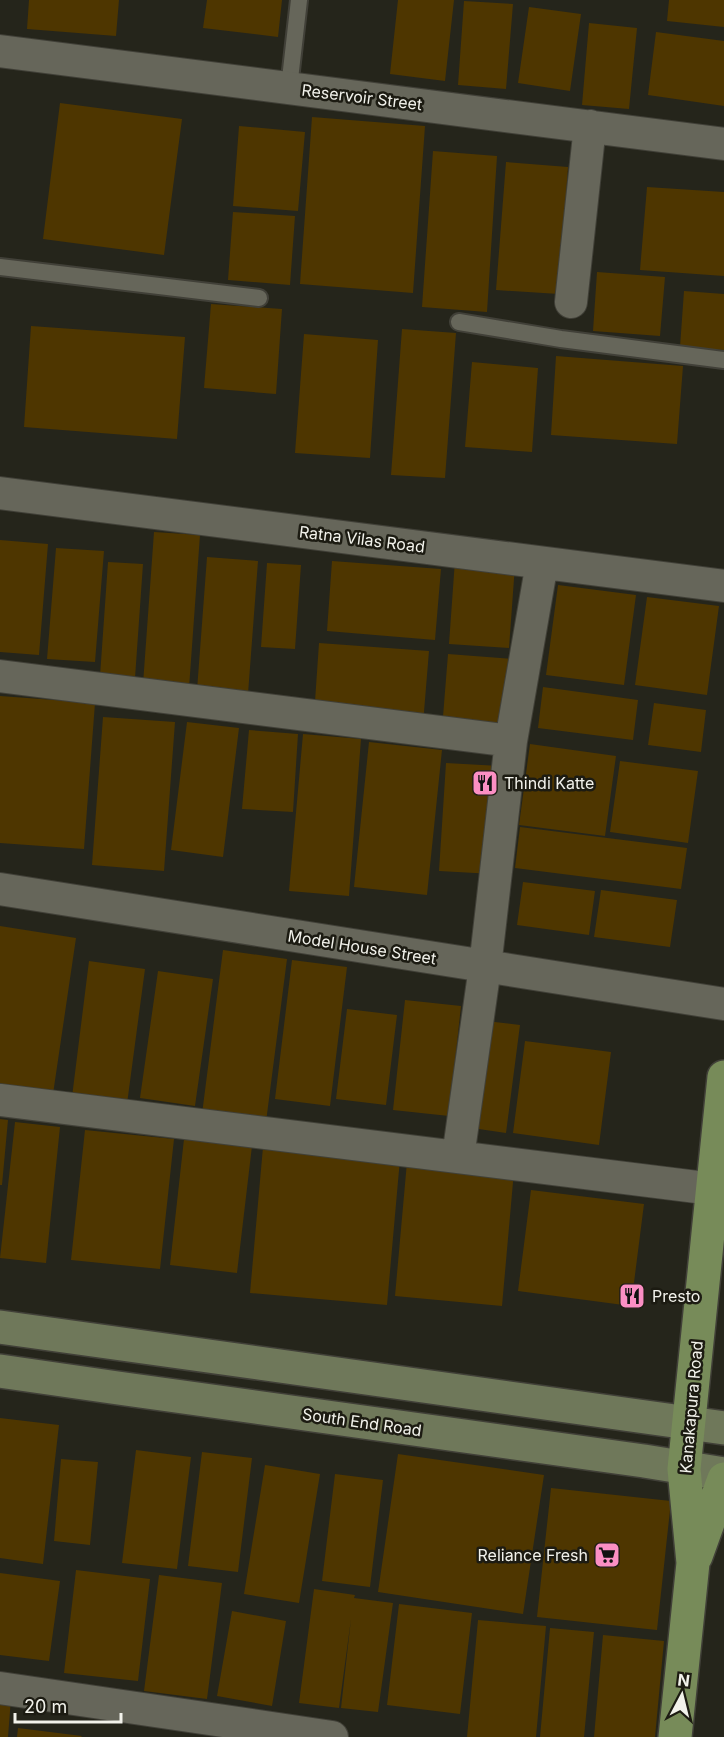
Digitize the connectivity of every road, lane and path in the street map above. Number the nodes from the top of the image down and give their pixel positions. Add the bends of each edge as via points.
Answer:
1 (299, 0) edge
2 (0, 51) edge
3 (289, 88) junction
4 (590, 126) junction
5 (724, 144) edge
6 (0, 267) edge
7 (259, 298) dead end
8 (571, 302) dead end
9 (459, 322) dead end
10 (724, 360) edge
11 (0, 493) edge
12 (542, 563) junction
13 (724, 586) edge
14 (0, 676) edge
15 (511, 741) junction
16 (0, 889) edge
17 (485, 967) junction
18 (724, 1004) edge
19 (724, 1077) edge
20 (0, 1100) edge
21 (458, 1157) junction
22 (713, 1190) junction
23 (0, 1327) edge
24 (0, 1371) edge
25 (688, 1424) junction
26 (724, 1428) edge
27 (684, 1469) junction
28 (724, 1474) edge
29 (724, 1479) edge
30 (693, 1563) junction
31 (0, 1688) edge
32 (332, 1737) edge
33 (675, 1737) edge

1 - 3 lane
2 - 3 street, Reservoir Street
3 - 4 street, Reservoir Street
4 - 5 street, Reservoir Street
4 - 8 street
6 - 7 lane
9 - 10 lane
11 - 12 street, Ratna Vilas Road
12 - 13 street, Ratna Vilas Road
12 - 15 street
14 - 15 street
15 - 17 street
16 - 17 street, Model House Street
17 - 18 street, Model House Street
17 - 21 street
19 - 22 main road, Kanakapura Road
20 - 21 street
21 - 22 street
22 - 25 main road, Kanakapura Road
23 - 25 main road
24 - 27 main road, South End Road
25 - 26 main road
25 - 27 main road, Kanakapura Road
27 - 28 main road, South End Road
27 - 30 main road, Kanakapura Road
29 - 30 main road
30 - 33 main road, Kanakapura Road
31 - 32 street

